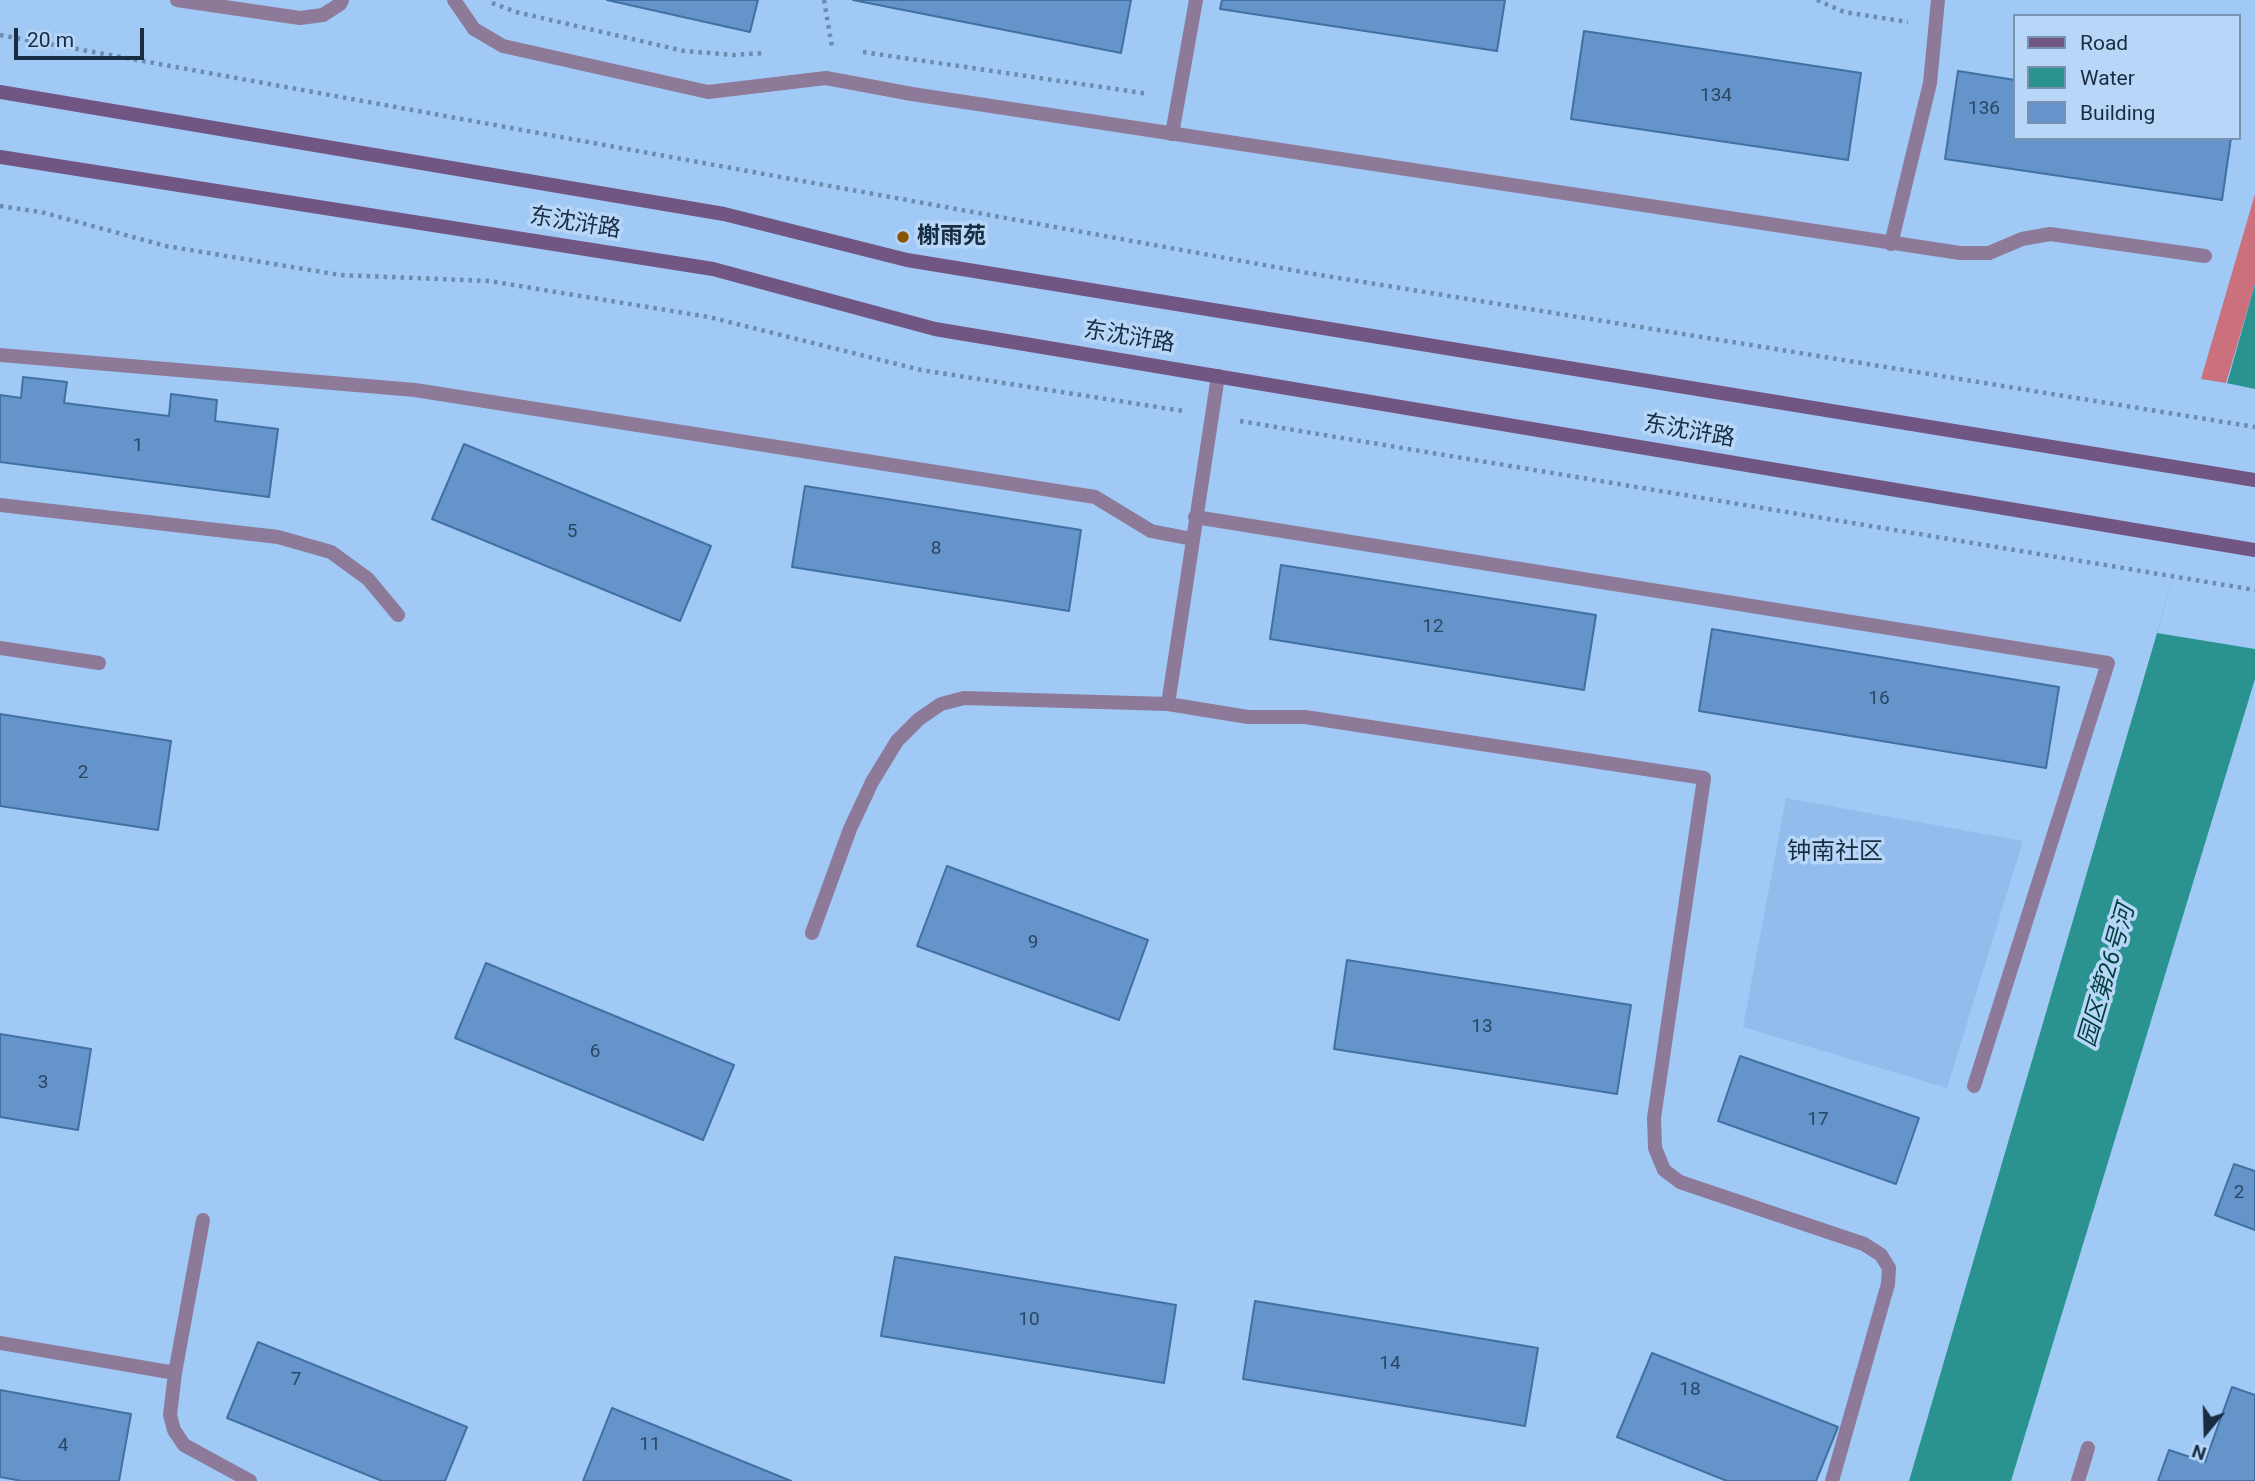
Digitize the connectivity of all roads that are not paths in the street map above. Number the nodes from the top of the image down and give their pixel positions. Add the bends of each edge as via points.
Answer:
1 (177, 0) edge
2 (342, 0) edge
3 (454, 0) edge
4 (1196, 0) edge
5 (1938, 0) edge
6 (0, 92) edge
7 (1172, 134) junction
8 (0, 157) edge
9 (1891, 244) junction
10 (2205, 257) dead end
11 (0, 355) edge
12 (1219, 376) junction
13 (2255, 480) edge
14 (0, 505) edge
15 (1195, 517) junction
16 (1192, 539) junction
17 (2255, 550) edge
18 (398, 615) dead end
19 (0, 648) edge
20 (99, 663) dead end
21 (1168, 704) junction
22 (812, 933) dead end
23 (1975, 1086) dead end
24 (203, 1220) dead end
25 (0, 1343) edge
26 (175, 1373) junction
27 (2088, 1448) dead end
28 (250, 1481) edge
29 (1832, 1481) edge
30 (2078, 1481) edge

1 - 2 street via 300,18 323,15
3 - 7 street via 474,29 503,46 708,92 826,78
4 - 7 street
5 - 9 street via 1930,83
6 - 13 main road, 东沈浒路 via 724,214 907,260
7 - 9 street
8 - 12 main road, 东沈浒路 via 713,269 935,329
9 - 10 street via 1989,253 2022,239 2050,234
11 - 16 street via 415,390 1095,497 1151,531
12 - 15 street
12 - 17 main road, 东沈浒路
14 - 18 street via 278,537 331,552 368,579
15 - 16 street
15 - 23 street via 2108,663
16 - 21 street
19 - 20 street
21 - 22 street via 964,698 941,704 897,741 872,782
21 - 29 street via 1248,717 1305,717 1704,778 1654,1118 1655,1148 1664,1170 1680,1182 1864,1244 1881,1255 1889,1268
24 - 26 street
25 - 26 street
26 - 28 street via 170,1415 184,1445
27 - 30 street

